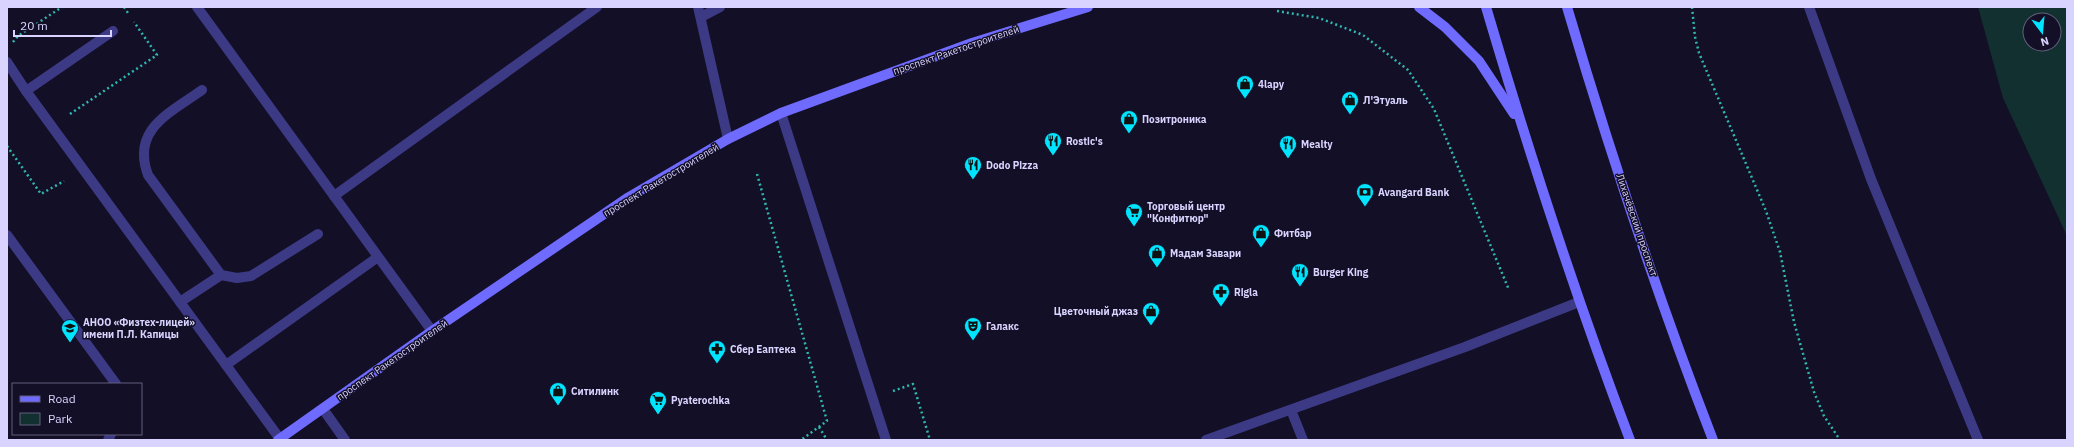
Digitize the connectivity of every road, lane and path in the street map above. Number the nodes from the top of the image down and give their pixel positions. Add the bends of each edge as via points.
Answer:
1 (62, 7) edge
2 (197, 7) edge
3 (597, 7) edge
4 (720, 7) edge
5 (1088, 7) edge
6 (1419, 7) edge
7 (1486, 7) edge
8 (1567, 7) edge
9 (1692, 7) edge
10 (1809, 7) edge
11 (1277, 11) dead end
12 (700, 12) edge
13 (113, 31) dead end
14 (11, 44) dead end
15 (7, 62) edge
16 (202, 90) dead end
17 (26, 91) junction
18 (781, 113) junction
19 (1520, 122) junction
20 (728, 139) junction
21 (7, 146) edge
22 (757, 174) dead end
23 (68, 187) dead end
24 (334, 196) junction
25 (318, 234) dead end
26 (7, 235) edge
27 (378, 257) junction
28 (221, 275) junction
29 (1509, 290) dead end
30 (180, 302) junction
31 (1579, 302) junction
32 (432, 331) junction
33 (226, 365) junction
34 (115, 383) edge
35 (874, 397) junction
36 (323, 409) junction
37 (1291, 410) junction
38 (819, 427) junction
39 (279, 440) edge
40 (345, 440) edge
41 (801, 440) edge
42 (827, 440) edge
43 (886, 440) edge
44 (930, 440) edge
45 (1206, 440) edge
46 (1303, 440) edge
47 (1630, 440) edge
48 (1713, 440) edge
49 (1840, 440) edge
50 (1978, 440) edge

1 - 14 path via 18,36
2 - 24 lane
3 - 24 lane
4 - 12 lane
5 - 18 main road, проспект Ракетостроителей via 972,43
6 - 19 main road via 1445,27 1479,61
7 - 19 main road
8 - 48 main road, Лихачёвский проспект via 1651,268
9 - 49 path via 1699,53 1746,161 1780,252 1794,322 1814,392 1824,416
10 - 50 lane via 1871,179
11 - 29 path via 1318,18 1363,35 1408,70 1434,109
12 - 20 lane
13 - 17 lane
15 - 17 lane
16 - 28 lane via 155,124 145,141 144,163 148,175
17 - 30 lane
18 - 20 main road, проспект Ракетостроителей
18 - 35 lane
19 - 31 main road
20 - 32 main road, проспект Ракетостроителей via 629,197
21 - 23 path via 41,194 63,180
22 - 38 path via 827,421
24 - 27 lane
25 - 28 lane via 251,276 237,278
26 - 34 lane
27 - 32 lane
27 - 33 lane
28 - 30 lane
30 - 33 lane
31 - 37 lane via 1465,347
31 - 47 main road
32 - 36 main road, проспект Ракетостроителей
33 - 39 lane
35 - 43 lane
35 - 44 path via 913,384
36 - 39 main road, проспект Ракетостроителей
36 - 40 lane
37 - 45 lane
37 - 46 lane
38 - 41 path
38 - 42 path

